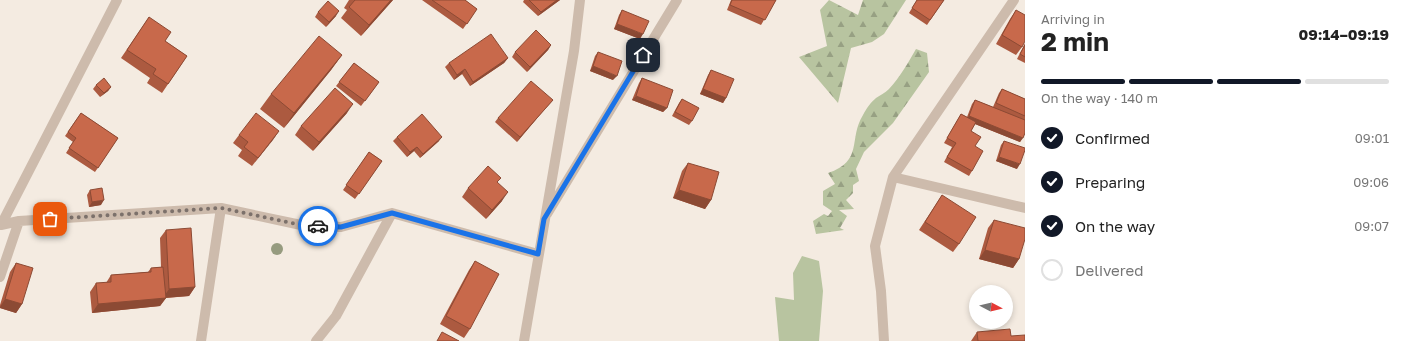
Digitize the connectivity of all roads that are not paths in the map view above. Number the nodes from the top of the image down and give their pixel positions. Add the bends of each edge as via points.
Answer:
1 (118, 0) edge
2 (580, 0) edge
3 (677, 0) edge
4 (1014, 0) edge
5 (893, 177) junction
6 (221, 208) junction
7 (1025, 208) edge
8 (392, 213) junction
9 (544, 219) junction
10 (19, 221) junction
11 (1, 225) edge
12 (538, 254) junction
13 (0, 277) edge
14 (201, 341) edge
15 (316, 341) edge
16 (524, 341) edge
17 (884, 341) edge

1 - 11 street
2 - 9 street via 574,51
3 - 9 street
4 - 5 street
5 - 7 street
5 - 17 street via 875,246
6 - 8 street via 301,225 341,227
6 - 10 street
6 - 14 street
8 - 12 street
8 - 15 street via 336,316
9 - 12 street
10 - 11 street
10 - 13 street
12 - 16 street

